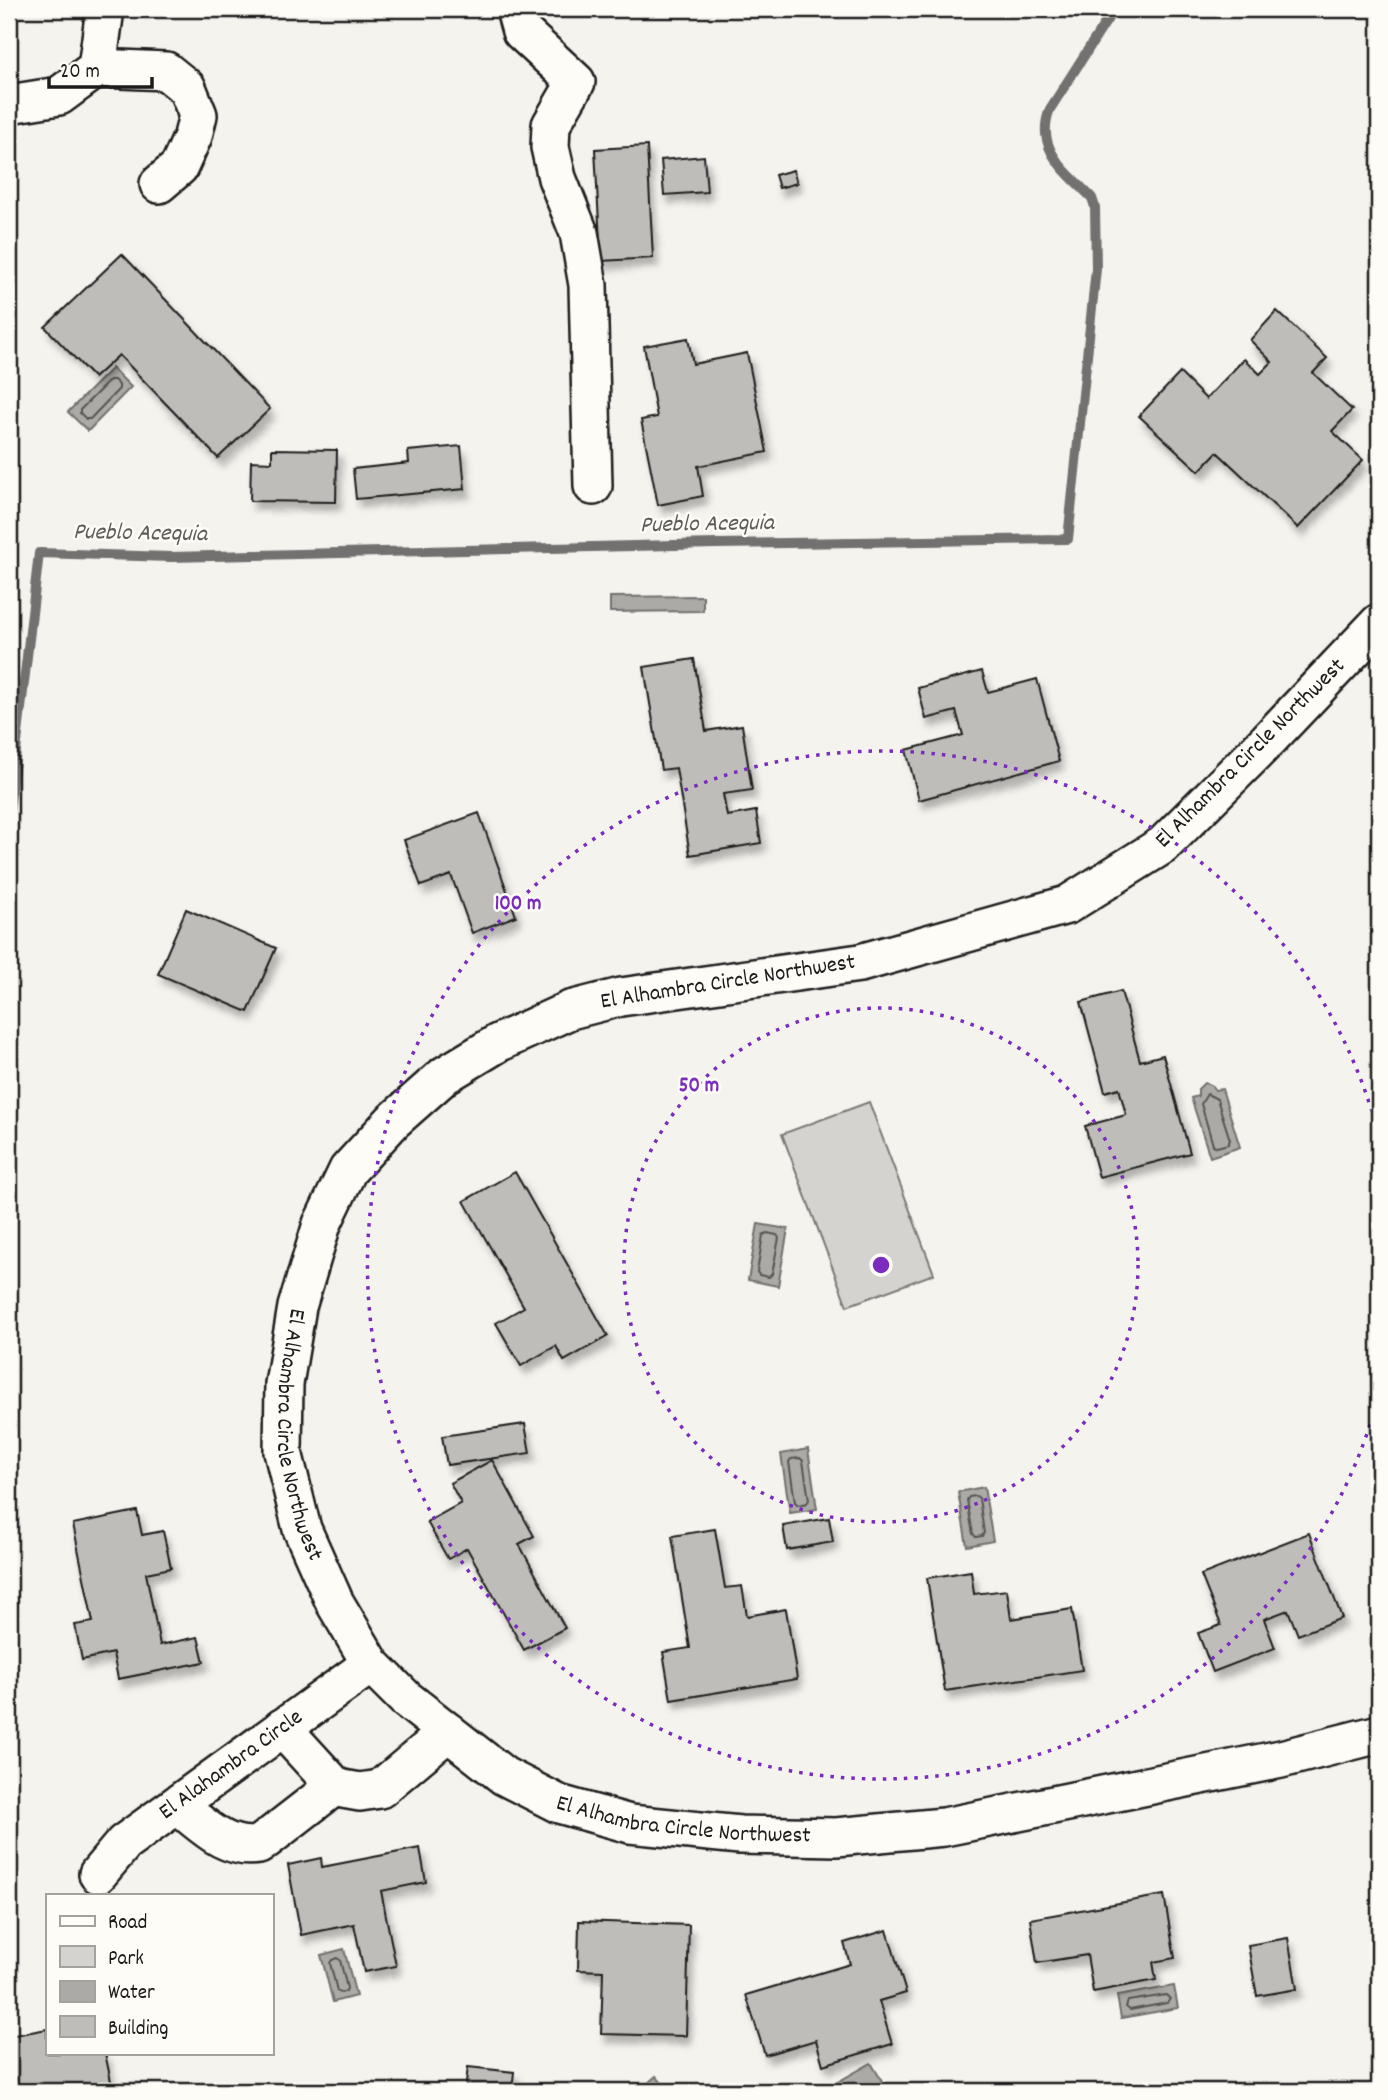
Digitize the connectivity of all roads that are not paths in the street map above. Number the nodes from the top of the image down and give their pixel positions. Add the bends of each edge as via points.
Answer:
1 (105, 9) edge
2 (515, 9) edge
3 (97, 68) junction
4 (9, 104) edge
5 (159, 184) dead end
6 (593, 486) dead end
7 (1379, 623) edge
8 (372, 1664) junction
9 (282, 1728) junction
10 (447, 1732) junction
11 (1379, 1734) edge
12 (335, 1786) junction
13 (177, 1805) junction
14 (98, 1874) dead end

1 - 3 street
2 - 6 street via 521,30 576,82 551,125 550,148 579,233 588,285
3 - 4 street via 59,96
3 - 5 street via 166,71 187,88 198,115 193,136 179,167
7 - 8 street, El Alhambra Circle Northwest via 1163,845 1067,905 860,963 621,997 570,1010 498,1043 445,1075 393,1121 348,1170 322,1224 297,1307 284,1384 283,1452 302,1529 335,1603
8 - 9 street, El Alahambra Circle
8 - 10 street, El Alhambra Circle Northwest
9 - 12 street
9 - 13 street, El Alahambra Circle
10 - 11 street, El Alhambra Circle Northwest via 504,1776 559,1804 630,1824 740,1835 836,1837 944,1827 1281,1759
10 - 12 street via 380,1789 360,1792
12 - 13 street via 251,1847 227,1843
13 - 14 street, El Alahambra Circle via 124,1843

